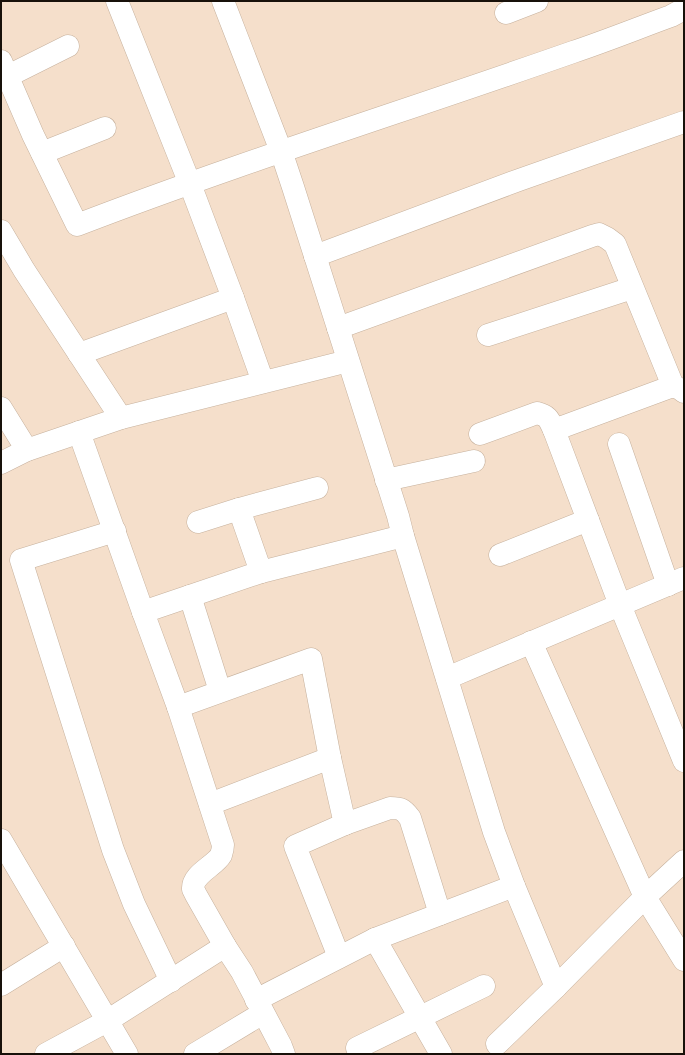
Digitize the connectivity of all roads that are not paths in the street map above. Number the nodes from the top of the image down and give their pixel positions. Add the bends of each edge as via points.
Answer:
1 (117, 1) edge
2 (223, 1) edge
3 (681, 1) edge
4 (533, 2) edge
5 (684, 9) edge
6 (506, 13) dead end
7 (68, 46) dead end
8 (4, 68) edge
9 (684, 122) edge
10 (104, 128) dead end
11 (281, 151) junction
12 (42, 153) junction
13 (190, 184) junction
14 (1, 231) edge
15 (315, 256) junction
16 (632, 288) junction
17 (233, 298) junction
18 (338, 328) junction
19 (488, 335) dead end
20 (79, 354) junction
21 (348, 360) junction
22 (263, 382) junction
23 (678, 389) edge
24 (1, 408) edge
25 (121, 418) junction
26 (554, 430) junction
27 (80, 432) junction
28 (480, 434) dead end
29 (619, 444) dead end
30 (26, 450) junction
31 (474, 461) dead end
32 (1, 463) edge
33 (386, 480) junction
34 (317, 488) dead end
35 (239, 509) junction
36 (588, 520) junction
37 (198, 522) dead end
38 (115, 531) junction
39 (403, 536) junction
40 (500, 555) dead end
41 (261, 572) junction
42 (676, 582) edge
43 (190, 596) junction
44 (620, 605) junction
45 (143, 612) junction
46 (531, 642) junction
47 (447, 678) junction
48 (220, 691) junction
49 (178, 707) junction
50 (330, 758) junction
51 (684, 761) edge
52 (210, 804) junction
53 (345, 824) junction
54 (1, 840) edge
55 (684, 861) edge
56 (8, 867) edge
57 (514, 886) junction
58 (645, 897) junction
59 (440, 914) junction
60 (375, 939) junction
61 (64, 946) junction
62 (225, 946) junction
63 (339, 957) junction
64 (684, 960) edge
65 (170, 981) junction
66 (1, 985) edge
67 (484, 986) dead end
68 (556, 987) junction
69 (260, 1006) junction
70 (420, 1017) junction
71 (108, 1021) junction
72 (497, 1044) dead end
73 (357, 1048) dead end
74 (46, 1054) edge
75 (128, 1054) edge
76 (195, 1054) edge
77 (284, 1054) edge
78 (441, 1054) edge

1 - 13 street
2 - 11 street
3 - 5 street
4 - 6 street
5 - 11 street via 574,52
7 - 8 street
8 - 12 street
9 - 15 street
10 - 12 street
11 - 13 street
11 - 15 street
12 - 13 street via 77,225
13 - 17 street
14 - 20 street
15 - 18 street
16 - 18 street via 615,244 599,234
16 - 19 street
16 - 23 street
17 - 20 street
17 - 22 street
18 - 21 street
20 - 25 street
21 - 22 street
21 - 33 street
22 - 25 street
23 - 26 street
24 - 30 street
25 - 27 street
26 - 28 street via 549,419 537,413
26 - 36 street
27 - 30 street
27 - 38 street
29 - 42 street
30 - 32 street
31 - 33 street
33 - 39 street
34 - 35 street
35 - 37 street
35 - 41 street
36 - 40 street
36 - 44 street
38 - 45 street
38 - 65 street via 21,560 113,850 134,904
39 - 41 street
39 - 47 street
41 - 43 street
42 - 44 street
43 - 45 street
43 - 48 street
44 - 46 street
44 - 51 street
45 - 49 street
46 - 47 street
46 - 58 street
47 - 57 street via 494,832
48 - 49 street
48 - 50 street via 311,659
49 - 52 street
50 - 52 street
50 - 53 street
52 - 62 street via 223,845 221,854 201,873 193,888
53 - 59 street via 390,808 404,810 410,818
53 - 63 street via 295,846
54 - 56 street
55 - 58 street
56 - 61 street
57 - 59 street
57 - 68 street
58 - 64 street
58 - 68 street
59 - 60 street
60 - 63 street
60 - 70 street
61 - 66 street
61 - 71 street
62 - 65 street
62 - 69 street
63 - 69 street
65 - 71 street
67 - 70 street
68 - 72 street
69 - 76 street
69 - 77 street
70 - 73 street
70 - 78 street
71 - 74 street
71 - 75 street

